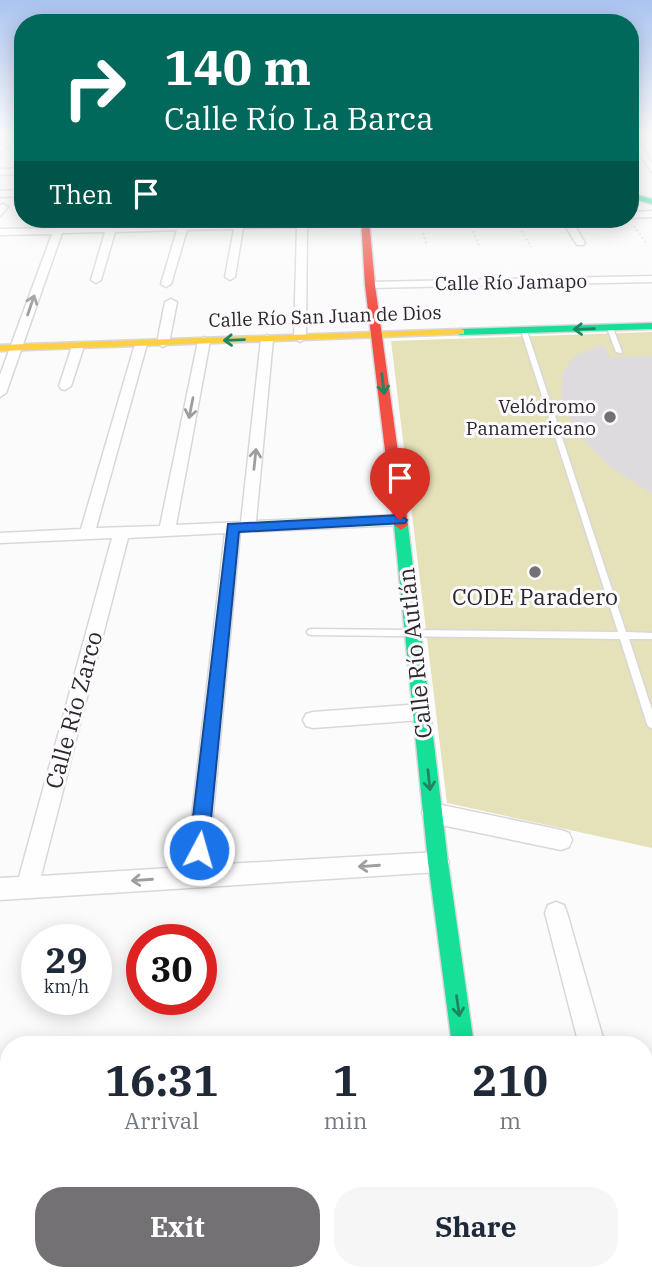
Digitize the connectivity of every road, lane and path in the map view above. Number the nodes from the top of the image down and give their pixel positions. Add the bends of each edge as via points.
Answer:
1 (34, 228) edge
2 (58, 228) edge
3 (98, 228) edge
4 (115, 228) edge
5 (182, 228) edge
6 (238, 228) edge
7 (302, 228) edge
8 (366, 228) edge
9 (520, 228) edge
10 (571, 228) edge
11 (637, 228) edge
12 (111, 229) junction
13 (0, 232) edge
14 (580, 243) dead end
15 (646, 243) dead end
16 (531, 247) dead end
17 (230, 277) dead end
18 (652, 279) edge
19 (96, 280) dead end
20 (166, 284) dead end
21 (370, 285) junction
22 (171, 302) dead end
23 (652, 326) edge
24 (610, 328) junction
25 (523, 331) junction
26 (377, 336) junction
27 (300, 338) junction
28 (267, 339) junction
29 (204, 341) junction
30 (163, 343) junction
31 (141, 344) junction
32 (78, 346) junction
33 (0, 348) edge
34 (17, 348) junction
35 (619, 352) dead end
36 (65, 386) dead end
37 (0, 393) edge
38 (400, 520) junction
39 (241, 528) junction
40 (167, 531) junction
41 (121, 533) junction
42 (87, 534) junction
43 (0, 538) edge
44 (311, 632) dead end
45 (413, 635) junction
46 (623, 636) junction
47 (652, 636) edge
48 (649, 704) edge
49 (421, 712) junction
50 (313, 720) dead end
51 (652, 724) edge
52 (432, 813) junction
53 (561, 840) dead end
54 (438, 862) junction
55 (196, 877) junction
56 (27, 887) junction
57 (0, 889) edge
58 (556, 913) dead end
59 (462, 1036) edge
60 (590, 1036) edge

1 - 13 street
34 -> 2 street
3 - 12 street
4 - 12 street
5 - 20 street
6 - 17 street
7 - 27 street
8 - 21 street, Calle Río Autlán
9 - 16 path
10 - 14 street
11 - 15 path
12 - 19 street
18 - 21 street, Calle Río Jamapo
21 - 26 street, Calle Río Autlán
22 - 30 street
23 - 24 street, Calle Río San Juan de Dios
24 -> 25 street, Calle Río San Juan de Dios
24 - 35 lane
25 - 26 street, Calle Río San Juan de Dios
25 - 46 lane
26 - 27 street, Calle Río San Juan de Dios
26 -> 38 street, Calle Río Autlán
27 - 28 street, Calle Río San Juan de Dios
28 -> 29 street, Calle Río San Juan de Dios
39 -> 28 street
29 - 30 street, Calle Río San Juan de Dios
29 -> 40 street
30 - 31 street, Calle Río San Juan de Dios
31 - 32 street, Calle Río San Juan de Dios
31 - 42 street
32 - 34 street, Calle Río San Juan de Dios
32 - 36 street
33 - 34 street, Calle Río San Juan de Dios
34 - 37 street
38 - 39 street
38 - 45 street, Calle Río Autlán
39 - 40 street
39 - 55 street
40 - 41 street
41 - 42 street
41 - 56 street, Calle Río Zarco
42 - 43 street
44 - 45 lane
45 - 46 lane
45 - 49 street, Calle Río Autlán
46 - 47 lane
46 - 48 lane
48 - 51 lane
49 - 50 street
49 -> 52 street, Calle Río Autlán
52 - 53 street
52 - 54 street, Calle Río Autlán
54 -> 55 street
54 -> 59 street, Calle Río Autlán
55 -> 56 street
56 - 57 street
58 - 60 street

